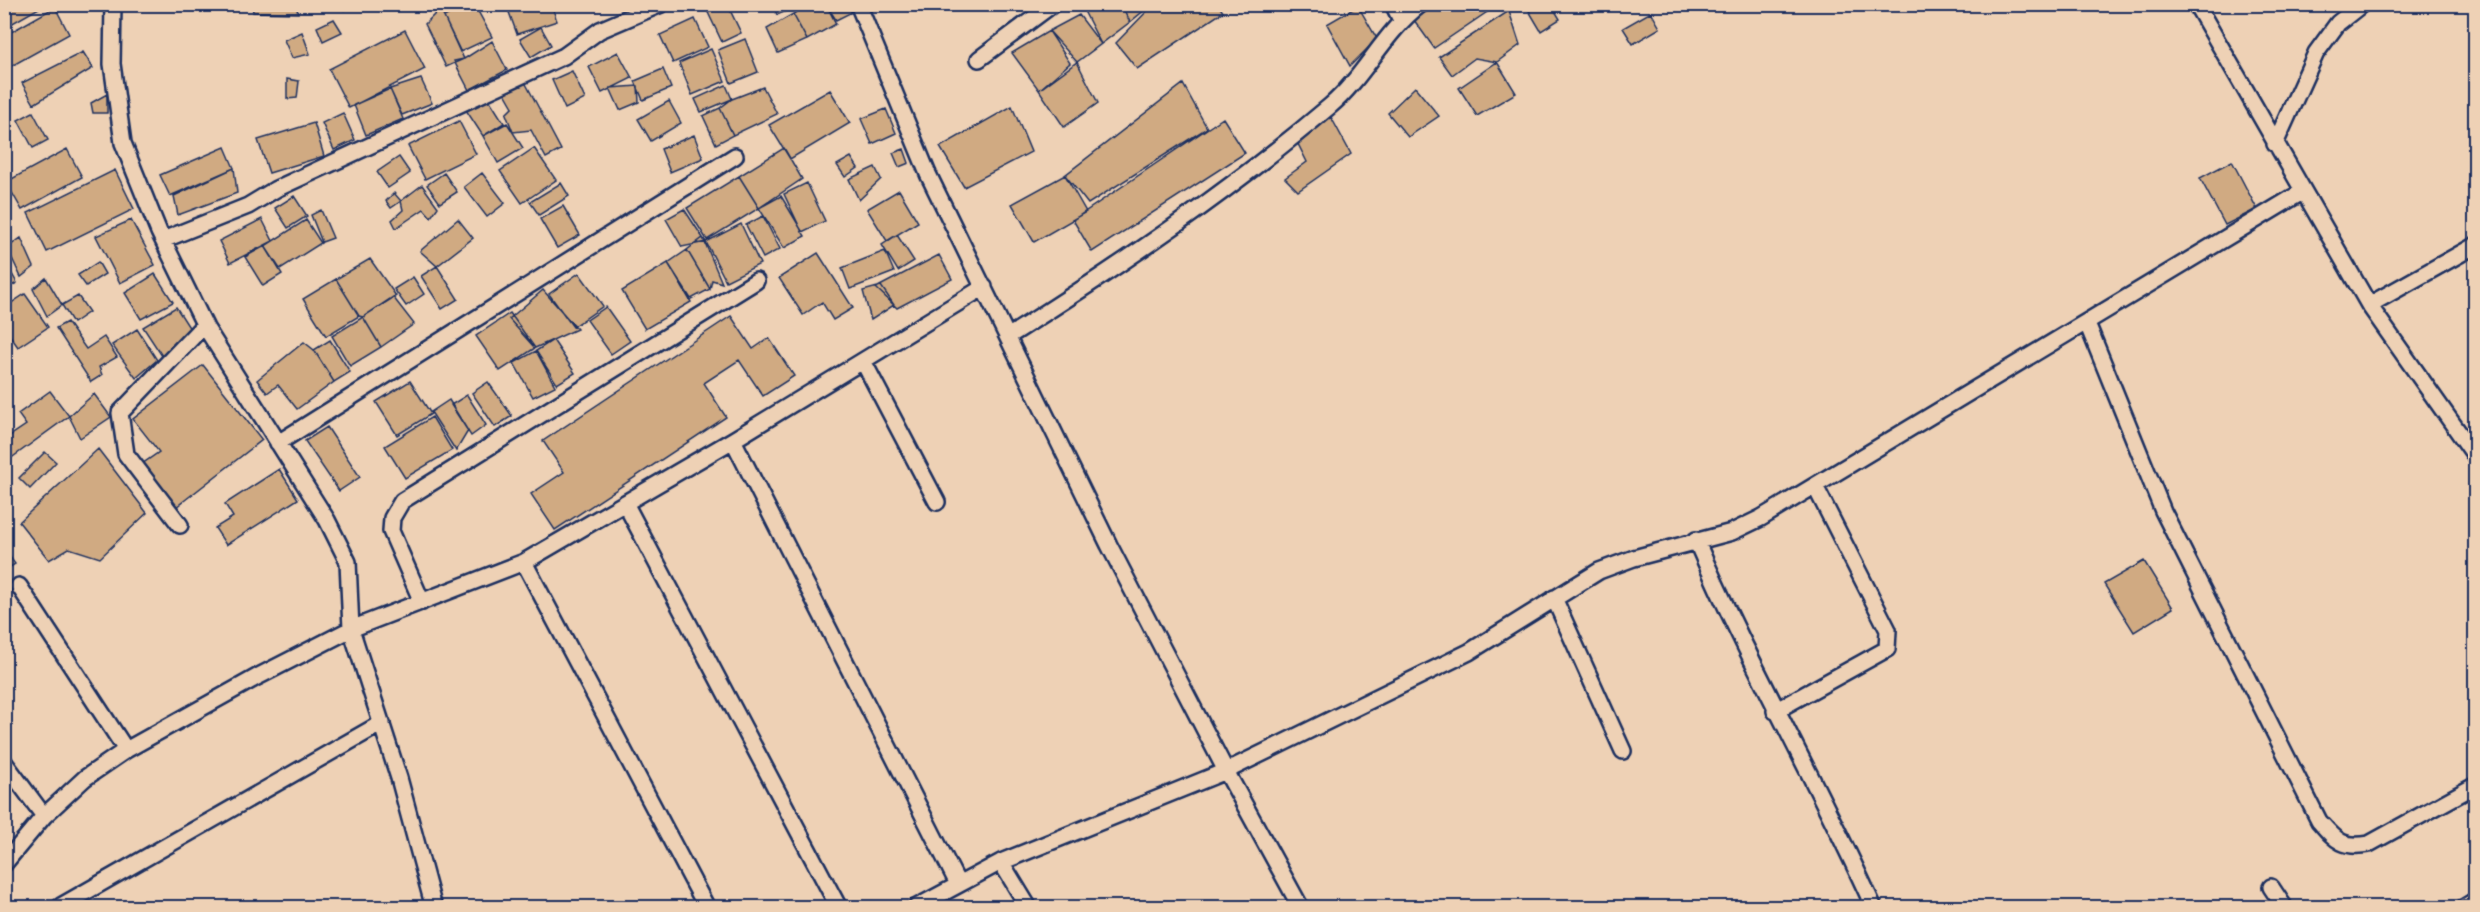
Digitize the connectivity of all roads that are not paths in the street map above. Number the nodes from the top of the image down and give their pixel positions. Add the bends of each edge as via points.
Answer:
1 (113, 4) edge
2 (661, 4) edge
3 (858, 4) edge
4 (1053, 4) edge
5 (1393, 4) edge
6 (1421, 4) edge
7 (2196, 4) edge
8 (2362, 4) edge
9 (1401, 20) junction
10 (979, 58) dead end
11 (2275, 144) junction
12 (735, 156) dead end
13 (2302, 192) junction
14 (163, 240) junction
15 (2475, 245) edge
16 (756, 281) dead end
17 (984, 287) junction
18 (2369, 305) junction
19 (2087, 323) junction
20 (204, 325) junction
21 (1009, 336) junction
22 (863, 361) junction
23 (733, 440) junction
24 (278, 443) junction
25 (2475, 457) edge
26 (1815, 486) junction
27 (937, 502) dead end
28 (625, 503) junction
29 (180, 525) dead end
30 (1696, 540) junction
31 (524, 562) junction
32 (19, 586) dead end
33 (1554, 598) junction
34 (422, 602) junction
35 (351, 629) junction
36 (1775, 711) junction
37 (382, 723) junction
38 (126, 750) junction
39 (1623, 752) dead end
40 (4, 762) edge
41 (1226, 771) junction
42 (2475, 785) edge
43 (44, 816) junction
44 (1001, 862) junction
45 (4, 864) edge
46 (958, 884) junction
47 (2271, 887) dead end
48 (2475, 900) edge
49 (61, 906) dead end
50 (434, 908) edge
51 (707, 908) edge
52 (839, 908) edge
53 (915, 908) edge
54 (1029, 908) edge
55 (1301, 908) edge
56 (1874, 908) edge
57 (2284, 908) edge
58 (2463, 908) edge

1 - 14 street via 112,64 123,143
2 - 14 street via 600,30 564,56 276,189 249,206
3 - 17 street via 928,174
4 - 10 street
5 - 9 street
6 - 9 street
7 - 11 street
8 - 11 street via 2338,23 2316,53
9 - 21 street via 1332,104 1152,244
11 - 13 street
12 - 24 street
13 - 18 street
13 - 19 street
14 - 20 street
15 - 18 street
16 - 34 street via 402,501 390,531
17 - 21 street
17 - 22 street
18 - 25 street
19 - 26 street
19 - 42 street via 2163,511 2319,821 2336,840 2352,848 2369,844
20 - 24 street
20 - 29 street via 120,413 126,454
21 - 41 street via 1109,545
22 - 23 street
22 - 27 street
23 - 28 street
23 - 46 street
24 - 35 street via 327,520 348,562
26 - 30 street via 1732,532
26 - 36 street via 1888,630 1887,649
28 - 31 street
28 - 52 street
30 - 33 street via 1599,571
30 - 36 street via 1731,623
31 - 34 street
31 - 51 street
32 - 38 street
33 - 39 street
33 - 41 street via 1469,652
34 - 35 street
35 - 37 street
35 - 38 street
36 - 56 street via 1819,789
37 - 49 street
37 - 50 street
38 - 43 street via 85,778
40 - 43 street
41 - 44 street
41 - 55 street
43 - 45 street
44 - 46 street
44 - 54 street
46 - 53 street
47 - 57 street
48 - 58 street

